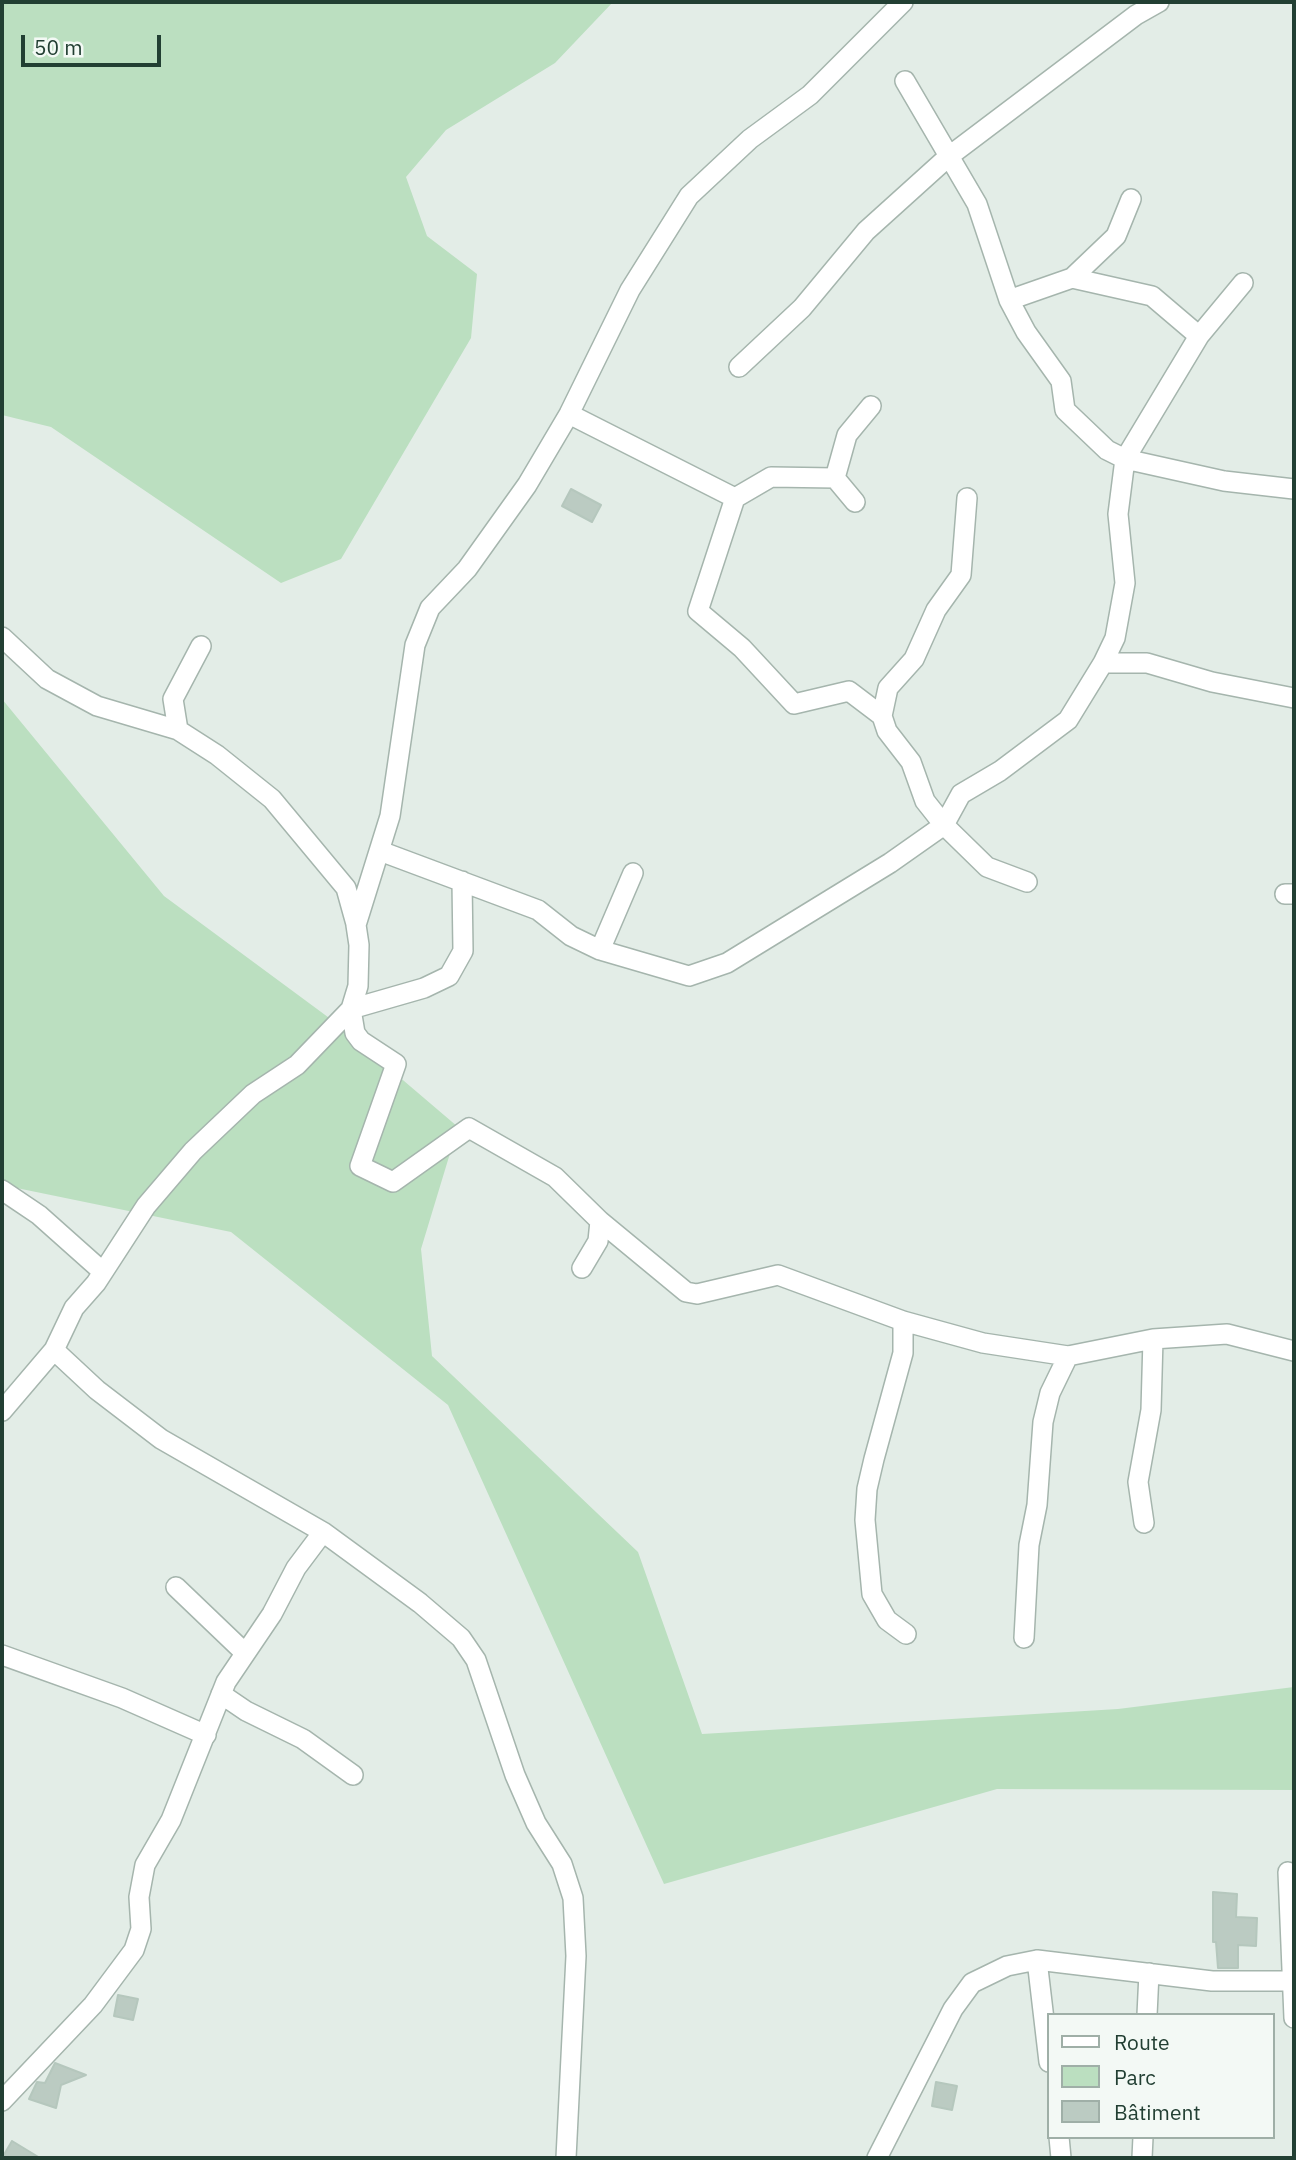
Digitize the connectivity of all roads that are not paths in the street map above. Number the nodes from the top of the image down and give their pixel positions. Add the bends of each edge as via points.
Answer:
1 (904, 2) edge
2 (1159, 2) edge
3 (905, 81) dead end
4 (948, 157) junction
5 (1131, 199) dead end
6 (1072, 278) junction
7 (1243, 283) dead end
8 (1009, 300) junction
9 (1199, 336) junction
10 (739, 367) dead end
11 (871, 407) dead end
12 (569, 414) junction
13 (1125, 459) junction
14 (835, 478) junction
15 (1294, 489) edge
16 (735, 498) junction
17 (967, 498) dead end
18 (855, 502) dead end
19 (2, 637) edge
20 (201, 646) dead end
21 (1103, 663) junction
22 (1294, 698) edge
23 (882, 716) junction
24 (178, 730) junction
25 (944, 825) junction
26 (380, 851) junction
27 (633, 873) dead end
28 (462, 881) junction
29 (1027, 882) dead end
30 (356, 925) junction
31 (600, 950) junction
32 (351, 1009) junction
33 (2, 1190) edge
34 (600, 1222) junction
35 (582, 1268) dead end
36 (103, 1272) junction
37 (903, 1321) junction
38 (1153, 1339) junction
39 (54, 1350) junction
40 (1294, 1351) edge
41 (1068, 1356) junction
42 (2, 1411) edge
43 (1144, 1523) dead end
44 (323, 1532) junction
45 (176, 1587) dead end
46 (906, 1634) dead end
47 (1024, 1638) dead end
48 (245, 1653) junction
49 (2, 1655) edge
50 (221, 1694) junction
51 (206, 1735) junction
52 (353, 1775) dead end
53 (1288, 1872) dead end
54 (1037, 1960) junction
55 (1149, 1973) junction
56 (1292, 1981) junction
57 (1147, 2013) edge
58 (1294, 2018) edge
59 (1048, 2054) edge
60 (2, 2101) edge
61 (1059, 2139) edge
62 (1143, 2139) edge
63 (566, 2158) edge
64 (877, 2158) edge
65 (1061, 2158) edge
66 (1142, 2158) edge

1 - 12 street via 810,95 750,139 689,196 630,290
2 - 4 street
3 - 4 street
4 - 8 street via 977,204
4 - 10 street via 866,231 802,308
5 - 6 street via 1116,236
6 - 8 street
6 - 9 street via 1152,296
7 - 9 street
8 - 13 street via 1061,381 1065,410 1107,450
9 - 13 street
11 - 14 street via 847,435
12 - 16 street
12 - 26 street via 527,485 467,569 430,608 415,645 390,816
13 - 15 street via 1224,481
13 - 21 street via 1118,514 1125,583 1115,638
14 - 16 street via 771,477
14 - 18 street
16 - 23 street via 698,611 742,648 794,704 849,691
17 - 23 street via 961,575 936,610 914,659 888,688
19 - 24 street via 47,680 87,701
20 - 24 street via 173,699
21 - 22 street via 1147,663
21 - 25 street via 1068,720 961,794
23 - 25 street via 887,731 911,762 925,801
24 - 30 street via 272,799 346,888
25 - 29 street via 988,867
25 - 31 street via 727,963 688,976
26 - 28 street
26 - 30 street
27 - 31 street
28 - 31 street via 538,910 571,936
28 - 32 street via 463,951 449,976
30 - 32 street via 359,986
32 - 34 street via 361,1041 396,1064 360,1166 393,1182 469,1128 555,1177
32 - 36 street via 297,1065 253,1094 193,1151 146,1206
33 - 36 street via 39,1215
34 - 35 street via 598,1241
34 - 37 street via 686,1292 697,1294 778,1275
36 - 39 street via 74,1308
37 - 41 street via 983,1343
37 - 46 street via 903,1353 874,1459 865,1520 872,1594 887,1620
38 - 40 street via 1227,1334
38 - 41 street
38 - 43 street via 1151,1410 1138,1482
39 - 42 street
39 - 44 street via 161,1439
41 - 47 street via 1042,1422
44 - 48 street
44 - 63 street via 461,1638 476,1660 536,1823 562,1864 573,1898 576,1956
45 - 48 street
48 - 50 street
49 - 51 street via 122,1698
50 - 51 street
50 - 52 street via 303,1739
51 - 60 street via 171,1820 145,1865 139,1897 141,1929 134,1950 93,2005
53 - 56 street
54 - 55 street
54 - 59 street
54 - 64 street via 1007,1966 972,1983 940,2032
55 - 56 street via 1212,1981
55 - 57 street
56 - 58 street
61 - 65 street
62 - 66 street

